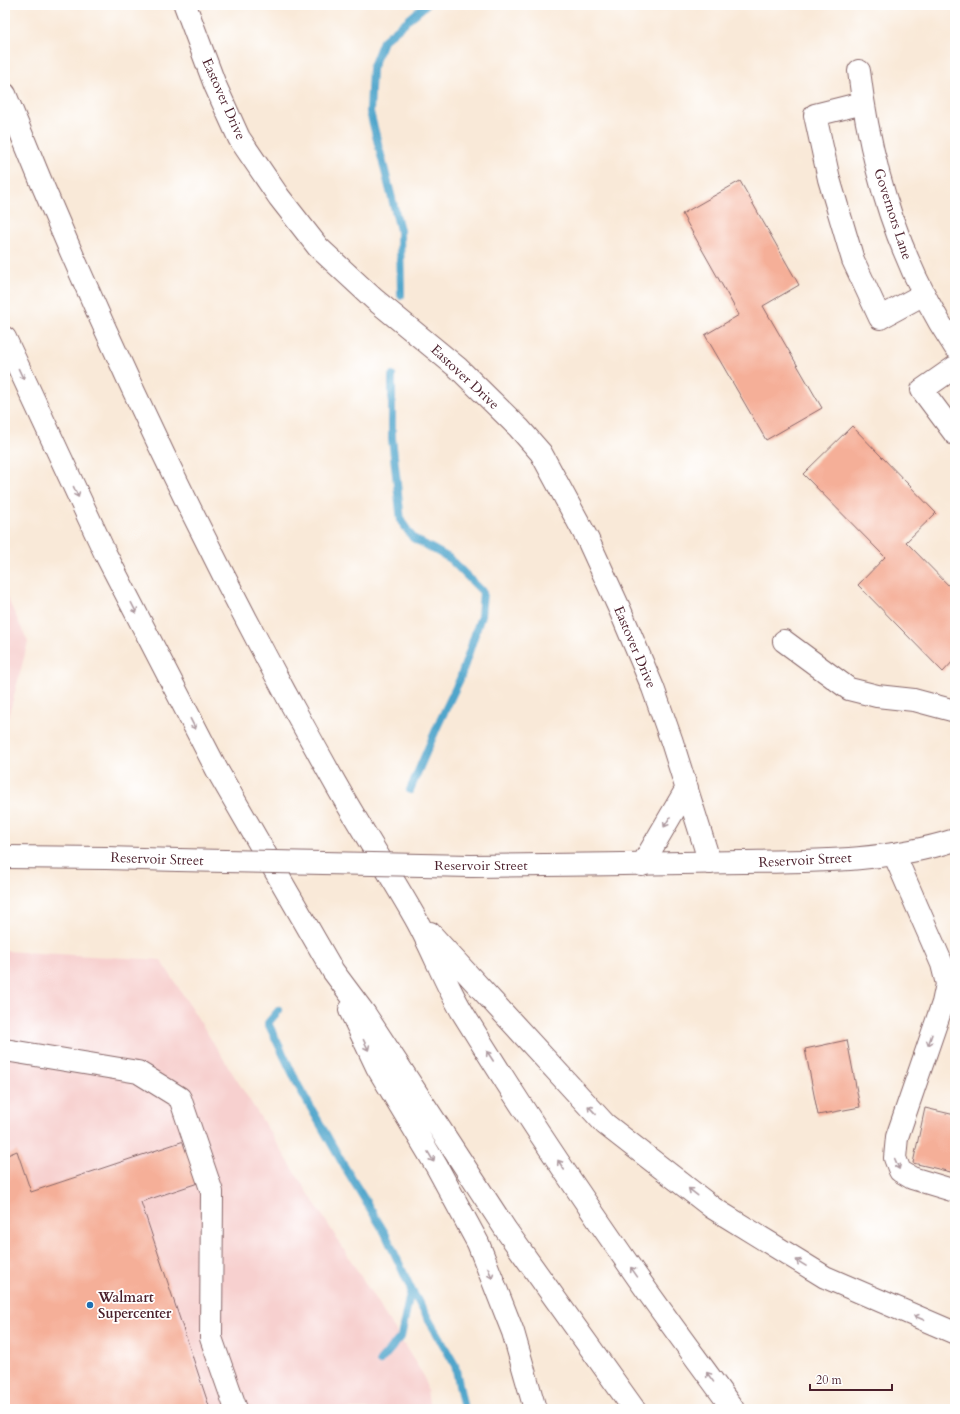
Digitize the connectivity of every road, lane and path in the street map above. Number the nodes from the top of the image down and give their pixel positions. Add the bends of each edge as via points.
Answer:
1 (186, 5) edge
2 (859, 71) dead end
3 (5, 94) edge
4 (863, 103) junction
5 (924, 294) junction
6 (5, 338) edge
7 (955, 347) edge
8 (955, 367) edge
9 (955, 434) edge
10 (784, 641) dead end
11 (955, 711) edge
12 (687, 788) junction
13 (955, 840) edge
14 (894, 854) junction
15 (5, 857) edge
16 (710, 863) junction
17 (642, 865) junction
18 (416, 918) junction
19 (333, 971) junction
20 (949, 1006) edge
21 (5, 1050) edge
22 (955, 1192) edge
23 (955, 1333) edge
24 (236, 1409) edge
25 (536, 1409) edge
26 (634, 1409) edge
27 (733, 1409) edge

1 - 12 main road, Eastover Drive via 215,85 239,138 279,197 318,247 374,299 458,368 541,453 588,540 620,610 653,688
2 - 4 main road, Governors Lane
3 - 18 main road via 96,308 170,469 235,598 322,760
4 - 5 main road, Governors Lane via 882,188 902,248
4 - 5 main road via 815,115 829,179 853,260 880,318
5 - 7 main road, Governors Lane
6 -> 19 main road via 105,553 217,770
8 - 9 main road via 922,390
10 - 11 main road via 849,689 877,696 914,700
12 - 16 main road, Eastover Drive
12 -> 17 main road
13 - 14 main road, Reservoir Street
14 - 16 main road, Reservoir Street via 823,860
14 - 20 main road via 942,964
15 - 17 main road, Reservoir Street, bridge via 470,866
16 - 17 main road, Reservoir Street
23 -> 18 main road via 825,1278 712,1208 605,1124
27 -> 18 main road via 634,1272 528,1114 454,998
19 -> 25 main road via 370,1052 478,1243 513,1332
19 - 26 main road via 365,1014 506,1230
20 -> 22 main road via 897,1137 894,1158 900,1171 912,1178
21 - 24 main road via 138,1072 180,1098 212,1192 211,1338

